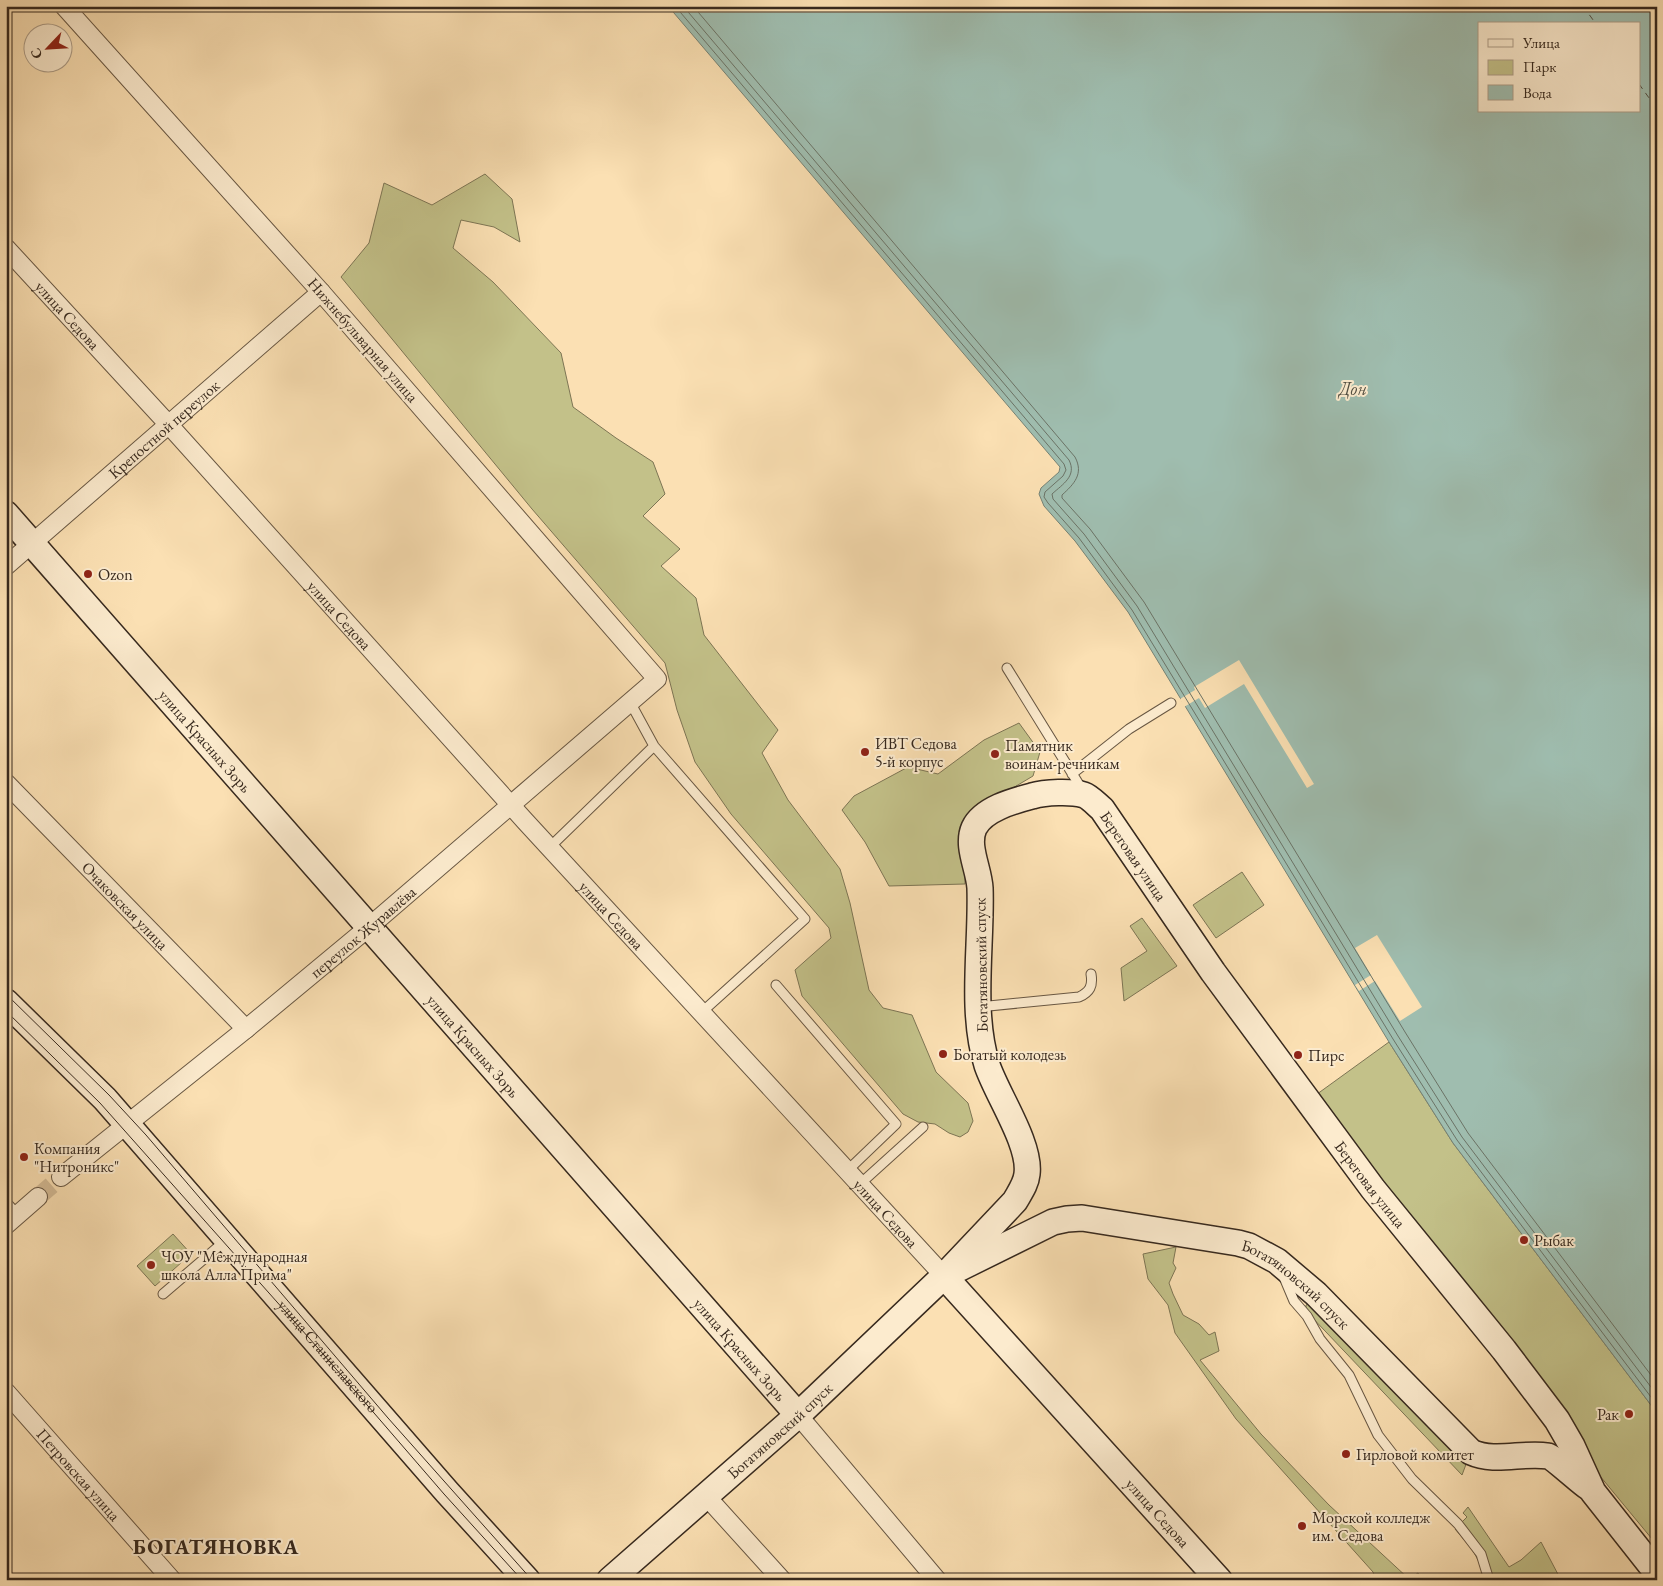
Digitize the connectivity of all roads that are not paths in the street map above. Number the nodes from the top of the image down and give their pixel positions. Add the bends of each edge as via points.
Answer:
1 (64, 6) edge
2 (6, 248) edge
3 (321, 292) junction
4 (168, 425) junction
5 (6, 514) edge
6 (32, 544) junction
7 (6, 566) edge
8 (1007, 668) dead end
9 (657, 679) joint
10 (630, 702) junction
11 (1171, 703) dead end
12 (654, 746) junction
13 (1072, 774) junction
14 (6, 783) edge
15 (1085, 795) junction
16 (511, 805) junction
17 (550, 848) junction
18 (369, 927) junction
19 (1091, 974) dead end
20 (776, 985) dead end
21 (6, 1002) edge
22 (979, 1007) junction
23 (702, 1012) junction
24 (246, 1029) junction
25 (126, 1124) junction
26 (923, 1127) dead end
27 (847, 1171) junction
28 (62, 1177) tunnel mouth
29 (860, 1184) junction
30 (38, 1197) tunnel mouth
31 (10, 1214) edge
32 (227, 1239) junction
33 (1276, 1261) junction
34 (944, 1276) junction
35 (163, 1294) dead end
36 (6, 1392) edge
37 (798, 1416) junction
38 (1557, 1420) junction
39 (1550, 1456) junction
40 (1593, 1492) junction
41 (706, 1496) junction
42 (1657, 1573) edge
43 (172, 1580) edge
44 (527, 1580) edge
45 (610, 1580) edge
46 (782, 1580) edge
47 (937, 1580) edge
48 (1220, 1580) edge
49 (1489, 1580) edge

1 - 3 street, Нижнебульварная улица
2 - 4 street, улица Седова
3 - 4 street, Крепостной переулок
3 - 9 street, Нижнебульварная улица
4 - 6 street, Крепостной переулок
4 - 16 street, улица Седова
5 - 6 street, улица Красных Зорь
6 - 7 street, Крепостной переулок
6 - 18 street, улица Красных Зорь
8 - 13 lane
9 - 10 street, переулок Журавлёва
10 - 12 lane
10 - 16 street, переулок Журавлёва
11 - 13 lane via 1129,729
12 - 17 lane
12 - 23 lane via 805,919
13 - 15 lane
14 - 24 street, Очаковская улица
15 - 22 street, Богатяновский спуск via 1054,792 1034,795 1001,806 985,815 975,826 971,843 980,886
15 - 38 street, Береговая улица via 1102,809 1213,972 1373,1189
16 - 17 street, улица Седова
16 - 18 street, переулок Журавлёва
17 - 23 street, улица Седова
18 - 24 street, переулок Журавлёва
18 - 37 street, улица Красных Зорь
19 - 22 lane via 1091,987 1079,997
20 - 27 lane via 896,1124
21 - 25 street, улица Станиславского via 105,1099
22 - 34 street, Богатяновский спуск via 980,1034 987,1065 1027,1156 1027,1174 1023,1189 1014,1201
23 - 27 street, улица Седова
24 - 25 street, переулок Журавлёва
25 - 28 street, переулок Журавлёва
25 - 32 street, улица Станиславского
26 - 29 lane
27 - 29 street, улица Седова
29 - 34 street, улица Седова
30 - 31 street
32 - 35 lane
32 - 44 street, улица Станиславского
33 - 34 street, Богатяновский спуск via 1238,1243 1082,1218 1053,1222
33 - 39 street, Богатяновский спуск via 1316,1294 1471,1452 1491,1457
33 - 49 lane via 1294,1301 1349,1375 1378,1435 1412,1479 1458,1524 1481,1554
34 - 37 street, Богатяновский спуск
34 - 48 street, улица Седова
36 - 43 street, Петровская улица
37 - 41 street, Богатяновский спуск
37 - 47 street, улица Красных Зорь
38 - 39 street
38 - 40 street, Береговая улица
39 - 40 street
40 - 42 street, Береговая улица
41 - 45 street, Богатяновский спуск
41 - 46 street

